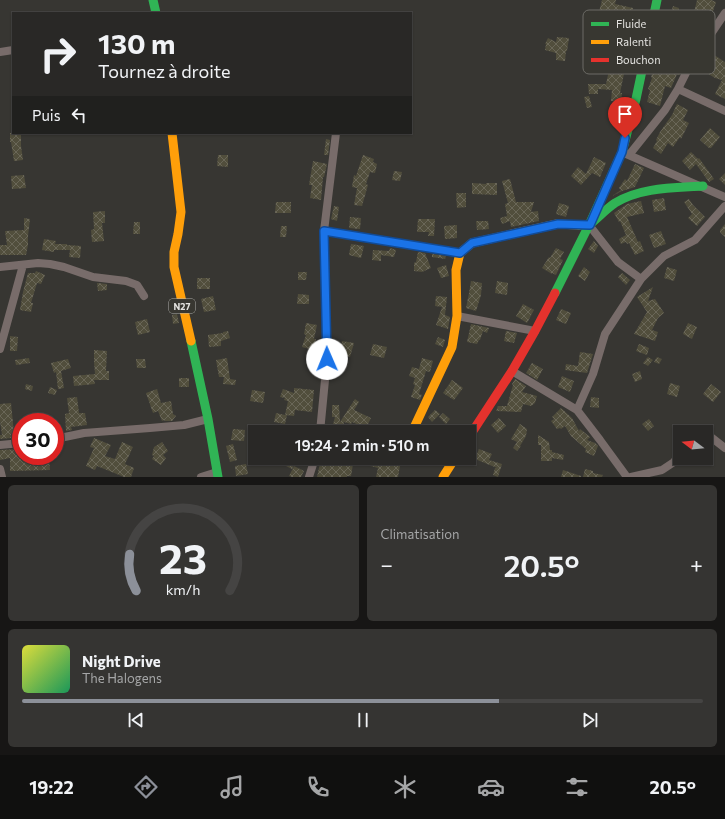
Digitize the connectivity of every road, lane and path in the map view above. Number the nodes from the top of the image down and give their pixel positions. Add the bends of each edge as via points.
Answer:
1 (153, 0) edge
2 (657, 0) edge
3 (655, 10) edge
4 (156, 12) edge
5 (725, 13) edge
6 (715, 28) edge
7 (12, 50) edge
8 (0, 52) edge
9 (641, 74) edge
10 (685, 74) edge
11 (678, 89) junction
12 (725, 111) edge
13 (172, 134) edge
14 (336, 134) edge
15 (625, 153) junction
16 (703, 186) junction
17 (725, 197) edge
18 (725, 206) edge
19 (590, 225) junction
20 (324, 231) junction
21 (460, 253) junction
22 (23, 265) junction
23 (0, 267) edge
24 (641, 279) junction
25 (144, 296) dead end
26 (457, 316) junction
27 (535, 331) junction
28 (0, 349) edge
29 (512, 371) junction
30 (577, 410) junction
31 (208, 419) junction
32 (321, 425) edge
33 (415, 425) edge
34 (476, 426) edge
35 (64, 437) edge
36 (713, 439) edge
37 (12, 444) edge
38 (0, 445) edge
39 (725, 448) edge
40 (673, 463) edge
41 (313, 465) edge
42 (451, 465) edge
43 (0, 469) edge
44 (217, 475) edge
45 (2, 477) edge
46 (202, 477) edge
47 (309, 477) edge
48 (443, 477) edge
49 (627, 477) edge
50 (630, 477) edge

1 - 4 street
2 - 3 street
5 - 6 street
7 - 8 street
9 - 15 street
10 - 11 street
11 - 12 street
11 - 15 street via 664,110
13 - 31 street, N27 via 180,212 174,267
14 - 20 street
15 - 16 street
15 - 19 street
16 - 17 street
16 - 19 street via 655,190 628,196 616,202
18 - 24 street via 695,240 664,256
19 - 21 street via 558,224 472,243
19 - 24 street via 618,262
19 - 27 street
20 - 21 street
20 - 32 street via 327,359
21 - 26 street via 456,270
22 - 23 street
22 - 25 street via 50,264 93,277 126,281 137,285
22 - 28 street
24 - 30 street via 605,334 593,374
26 - 27 street
26 - 33 street via 452,347
27 - 29 street
29 - 30 street
29 - 34 street
30 - 49 street
31 - 35 street via 184,425 84,433
31 - 44 street, N27
36 - 39 street
37 - 38 street
40 - 50 street via 662,470
41 - 47 street
42 - 48 street
43 - 45 street
44 - 46 street

